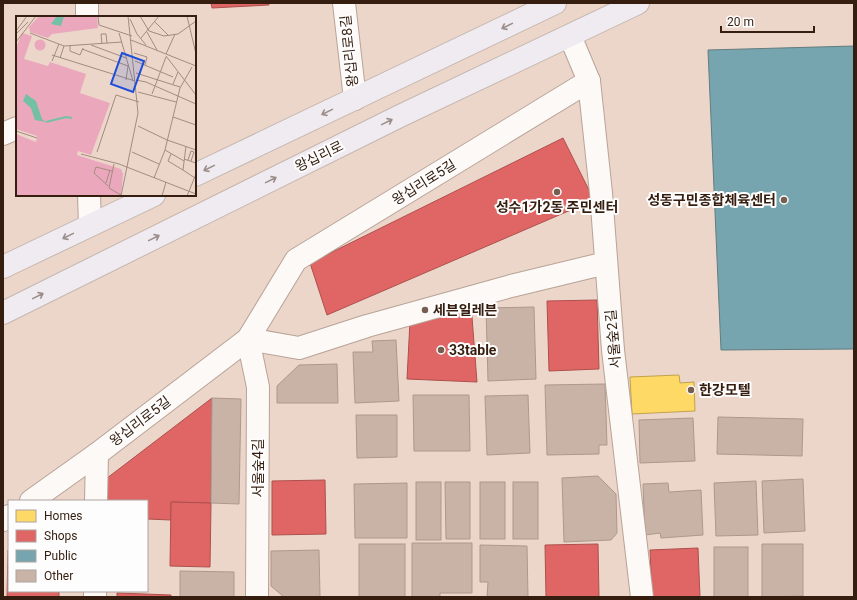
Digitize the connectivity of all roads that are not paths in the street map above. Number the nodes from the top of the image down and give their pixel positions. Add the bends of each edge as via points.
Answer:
1 (87, 3) edge
2 (344, 3) edge
3 (555, 3) edge
4 (638, 3) edge
5 (533, 8) edge
6 (87, 16) edge
7 (570, 36) junction
8 (589, 81) junction
9 (354, 99) junction
10 (16, 128) edge
11 (3, 134) edge
12 (196, 175) edge
13 (89, 196) edge
14 (152, 196) edge
15 (90, 225) junction
16 (606, 263) junction
17 (3, 267) edge
18 (3, 313) edge
19 (248, 340) junction
20 (97, 454) junction
21 (32, 500) edge
22 (96, 500) edge
23 (257, 597) edge
24 (642, 597) edge

1 - 6 street
2 - 9 street, 왕십리로8길
3 - 5 main road
4 - 7 main road, 왕십리로
5 -> 9 main road
7 - 8 street
18 -> 7 main road, 왕십리로 via 400,116
8 - 16 street, 서울숲2길
8 - 19 street, 왕십리로5길 via 296,260
9 -> 12 main road
10 - 11 street
13 - 15 street
14 - 15 main road
15 -> 17 main road
16 - 19 street via 511,286 367,326 299,348
16 - 24 street, 서울숲2길 via 613,350
19 - 20 street, 왕십리로5길
19 - 23 street, 서울숲4길 via 258,387
20 - 21 street, 왕십리로5길
20 - 22 street

